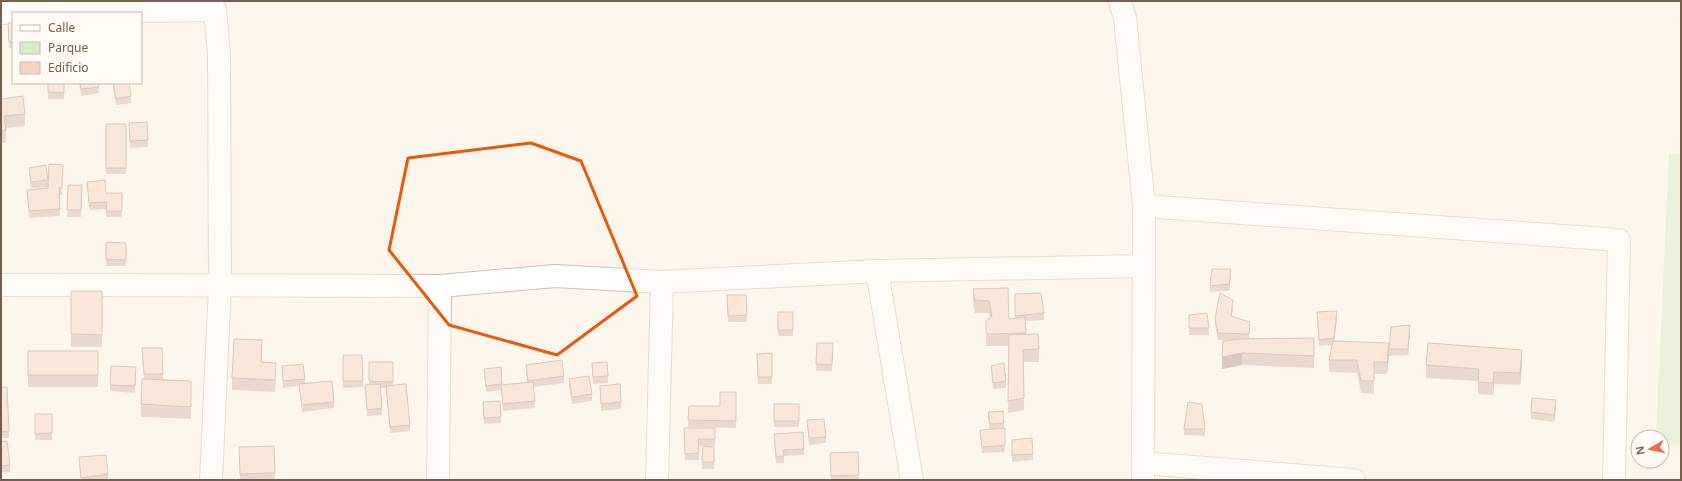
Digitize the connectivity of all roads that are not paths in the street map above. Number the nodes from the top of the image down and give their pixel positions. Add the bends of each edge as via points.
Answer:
1 (1120, 1) edge
2 (72, 12) edge
3 (1, 13) edge
4 (12, 13) edge
5 (1144, 206) junction
6 (1144, 266) junction
7 (877, 270) junction
8 (662, 282) junction
9 (1, 285) edge
10 (220, 285) junction
11 (440, 286) junction
12 (1143, 471) edge
13 (211, 480) edge
14 (438, 480) edge
15 (658, 480) edge
16 (912, 480) edge
17 (1354, 480) edge
18 (1614, 480) edge

1 - 5 street via 1125,18
2 - 10 street via 215,10 219,53
3 - 4 street
5 - 6 street
5 - 18 street via 1619,240
6 - 7 street
6 - 12 street
7 - 8 street
7 - 16 street
8 - 11 street via 554,276
8 - 15 street
9 - 10 street
10 - 11 street
10 - 13 street
11 - 14 street
12 - 17 street

